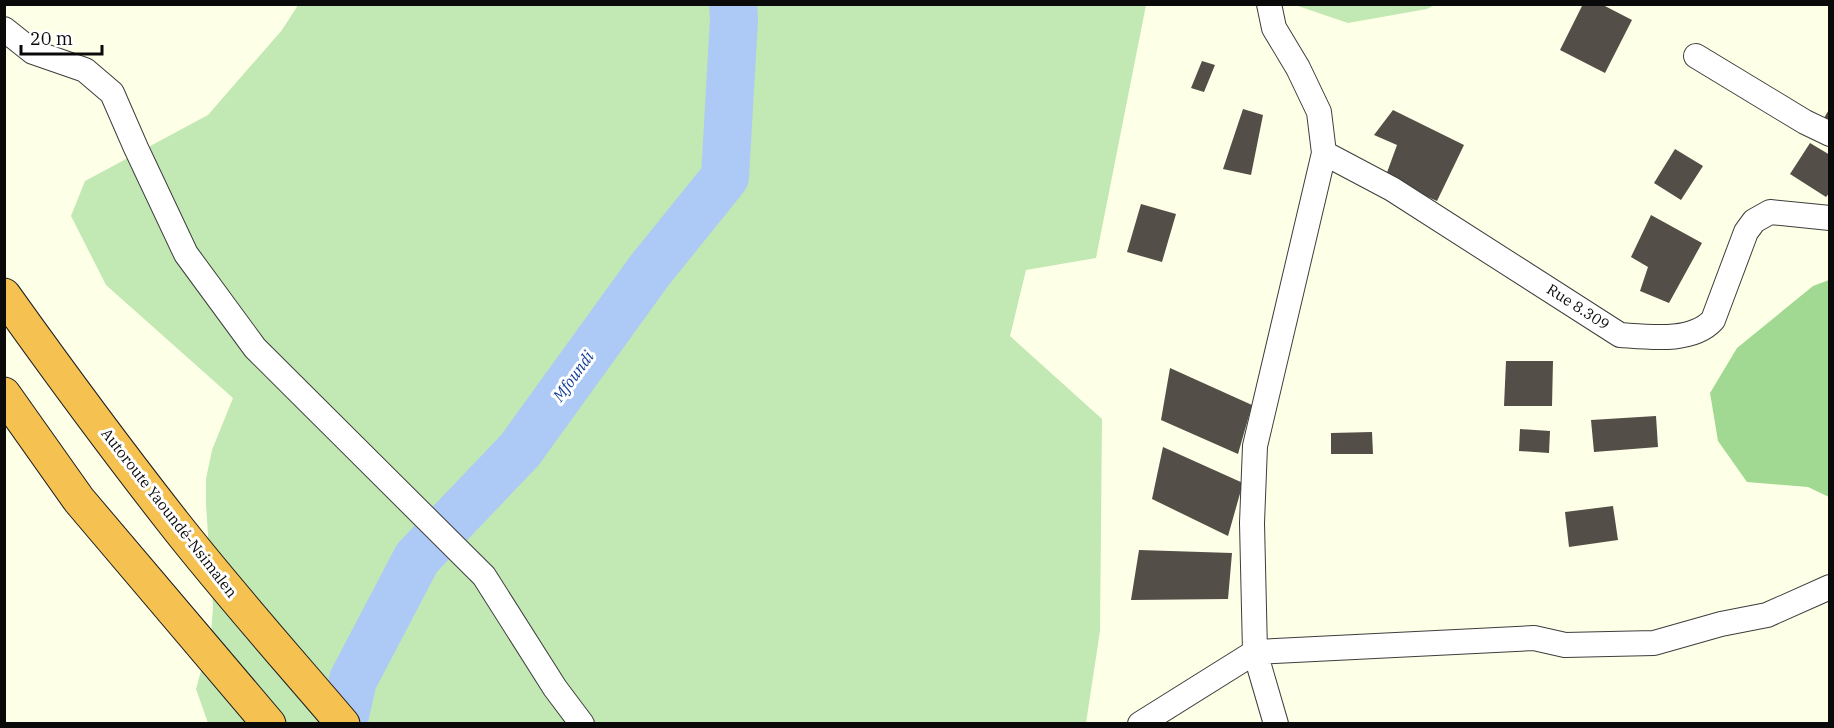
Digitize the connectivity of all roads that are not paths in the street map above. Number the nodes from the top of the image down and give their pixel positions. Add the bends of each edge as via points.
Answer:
1 (1269, 4) edge
2 (4, 29) edge
3 (1696, 56) dead end
4 (1830, 134) edge
5 (1324, 153) junction
6 (1830, 218) edge
7 (4, 295) edge
8 (4, 394) edge
9 (4, 410) edge
10 (79, 500) junction
11 (1830, 587) edge
12 (1255, 652) junction
13 (269, 723) edge
14 (344, 723) edge
15 (582, 723) edge
16 (1140, 723) edge
17 (1276, 723) edge

1 - 5 street via 1274,28 1319,112
2 - 15 street via 33,52 85,70 112,93 186,254 255,348 484,576 555,688
3 - 4 street
5 - 6 street, Rue 8.309 via 1392,189 1620,335 1658,337 1705,329 1713,320 1746,232 1754,221 1770,212
5 - 12 street via 1255,446
7 - 14 highway, Autoroute Yaoundé-Nsimalen via 174,524
8 - 10 highway
9 - 10 highway
10 - 13 highway
11 - 12 street via 1767,615 1654,643 1565,645 1534,638
12 - 16 street
12 - 17 street

